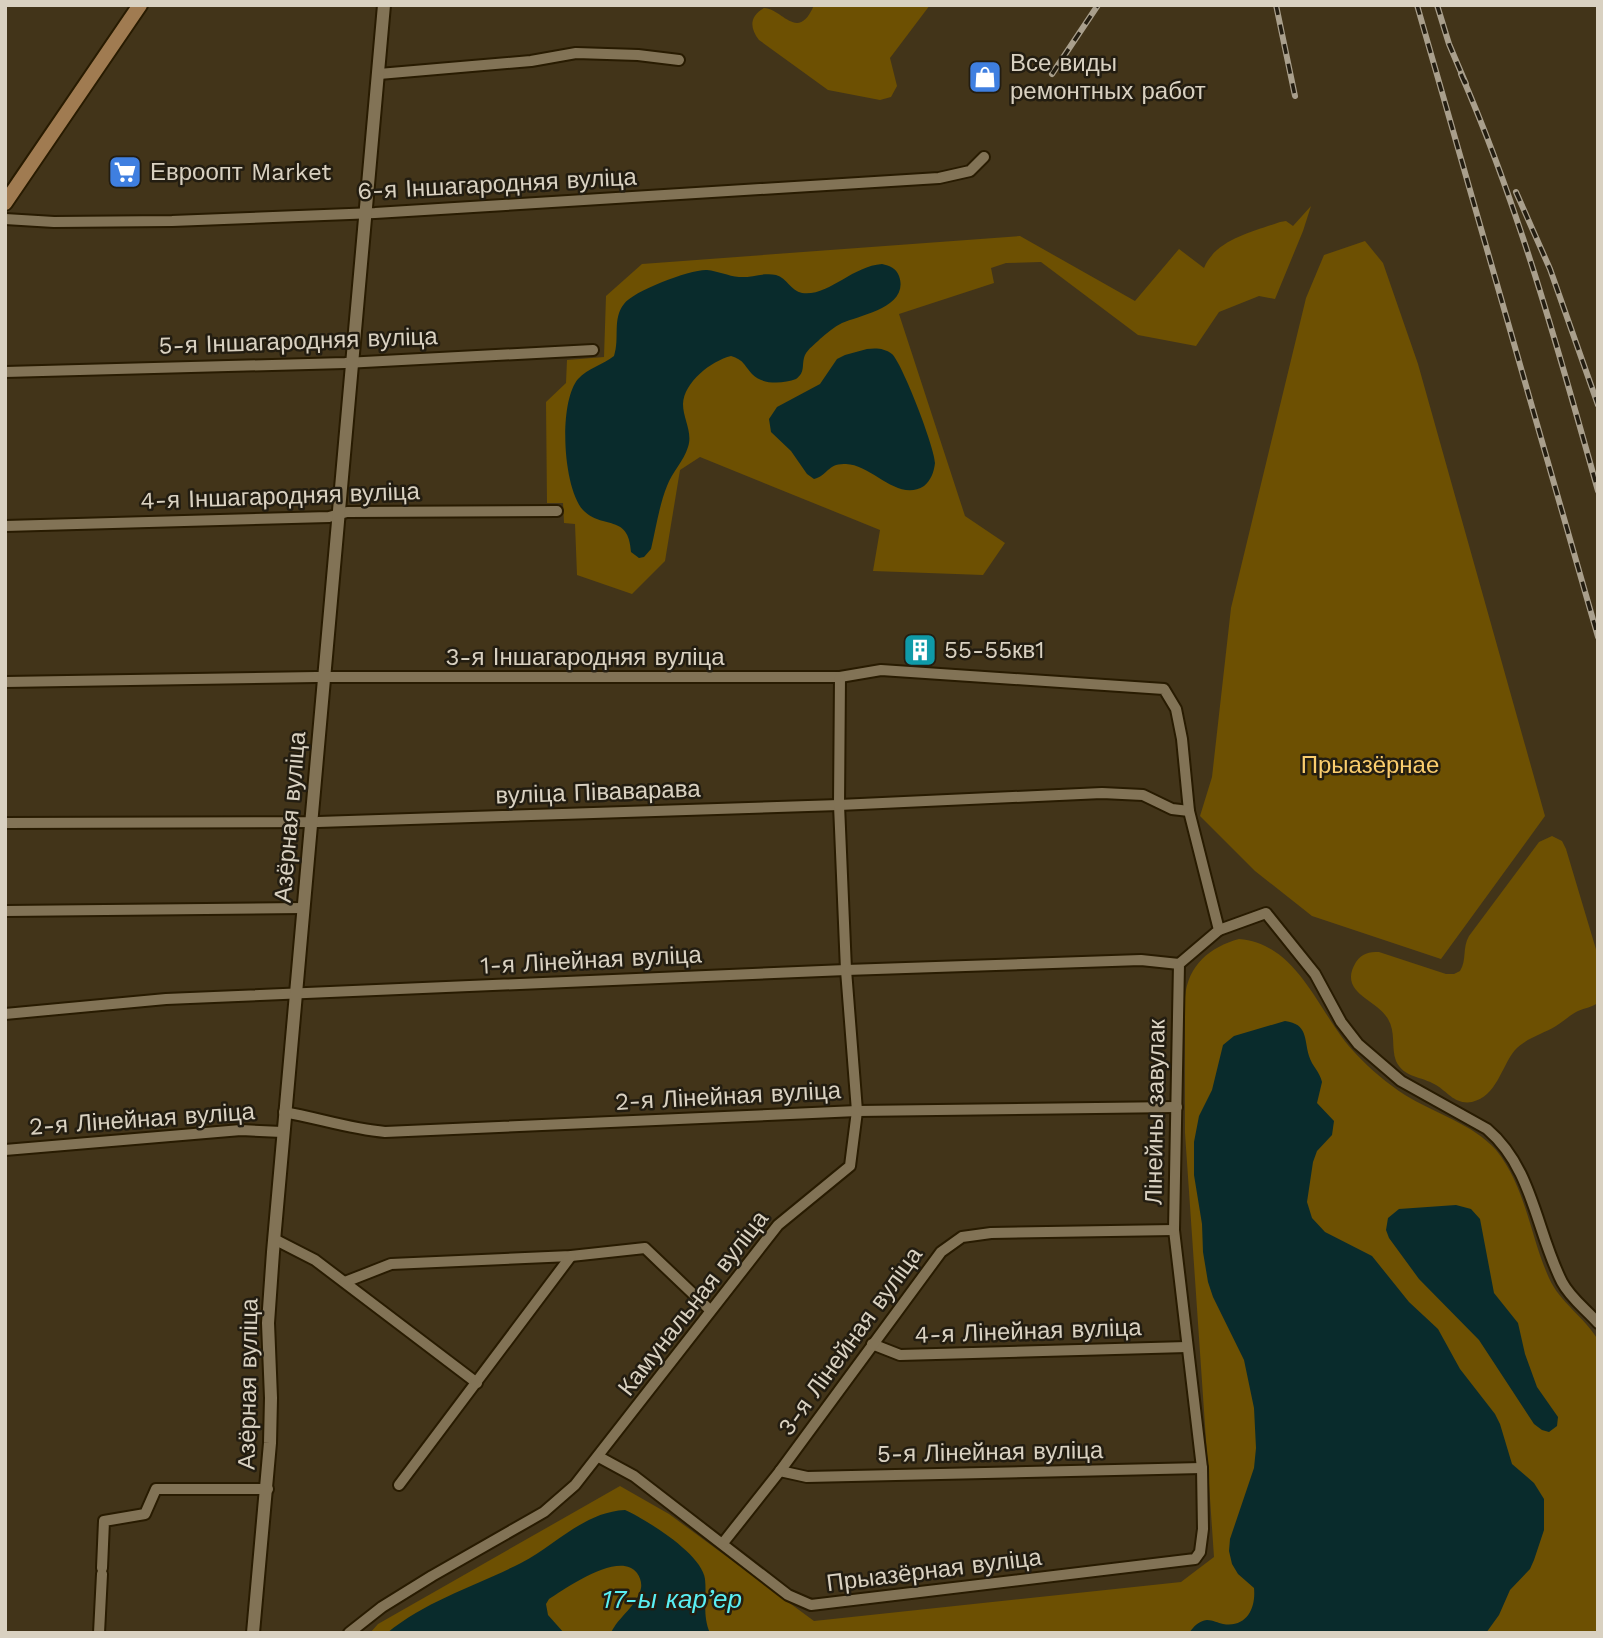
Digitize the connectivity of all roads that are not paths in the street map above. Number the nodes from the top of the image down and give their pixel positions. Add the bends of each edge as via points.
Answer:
1 (140, 5) edge
2 (384, 5) edge
3 (679, 60) dead end
4 (379, 74) junction
5 (984, 157) dead end
6 (5, 203) edge
7 (366, 213) junction
8 (5, 219) edge
9 (593, 350) dead end
10 (352, 362) junction
11 (5, 372) edge
12 (557, 511) dead end
13 (338, 514) junction
14 (5, 526) edge
15 (840, 677) junction
16 (324, 678) junction
17 (5, 682) edge
18 (839, 805) junction
19 (1189, 811) junction
20 (310, 821) junction
21 (5, 823) edge
22 (303, 908) junction
23 (5, 911) edge
24 (1219, 930) junction
25 (1179, 964) junction
26 (846, 970) junction
27 (295, 994) junction
28 (5, 1014) edge
29 (1177, 1107) junction
30 (857, 1111) junction
31 (284, 1112) junction
32 (282, 1132) junction
33 (5, 1150) edge
34 (1174, 1230) junction
35 (274, 1239) junction
36 (571, 1256) junction
37 (345, 1282) junction
38 (710, 1310) junction
39 (1598, 1323) edge
40 (872, 1344) junction
41 (1187, 1348) junction
42 (477, 1383) junction
43 (599, 1457) junction
44 (1202, 1468) junction
45 (780, 1471) junction
46 (399, 1485) dead end
47 (268, 1489) junction
48 (723, 1543) junction
49 (1195, 1559) joint
50 (99, 1633) edge
51 (253, 1633) edge
52 (349, 1633) edge

1 - 6 main road
2 - 4 street, Азёрная вуліца
3 - 4 street via 576,53
4 - 7 street, Азёрная вуліца
5 - 7 street, 6-я Іншагародняя вуліца via 970,171 939,178
7 - 8 street, 6-я Іншагародняя вуліца via 172,221
7 - 10 street, Азёрная вуліца
9 - 10 street, 5-я Іншагародняя вуліца
10 - 11 street, 5-я Іншагародняя вуліца
10 - 13 street, Азёрная вуліца
12 - 13 street, 4-я Іншагародняя вуліца
13 - 14 street, 4-я Іншагародняя вуліца
13 - 16 street, Азёрная вуліца
15 - 16 street, 3-я Іншагародняя вуліца
15 - 18 street, Камунальная вуліца
15 - 19 street, 3-я Іншагародняя вуліца via 881,670 1164,689 1176,709 1182,738
16 - 17 street, 3-я Іншагародняя вуліца
16 - 20 street, Азёрная вуліца
18 - 19 street, вуліца Піваварава via 1102,793 1143,795 1172,809
18 - 20 street, вуліца Піваварава
18 - 26 street, Камунальная вуліца
19 - 24 street
20 - 21 street, вуліца Піваварава
20 - 22 street, Азёрная вуліца
22 - 23 street
22 - 27 street, Азёрная вуліца
24 - 25 street
24 - 39 street via 1266,913 1315,974 1358,1044 1401,1081 1498,1139 1518,1166 1563,1285
25 - 26 street, 1-я Лінейная вуліца via 1141,960
25 - 29 street, Лінейны завулак
26 - 27 street, 1-я Лінейная вуліца
26 - 30 street, Камунальная вуліца
27 - 28 street, 1-я Лінейная вуліца via 166,999
27 - 31 street, Азёрная вуліца
29 - 30 street, 2-я Лінейная вуліца
29 - 34 street, Лінейны завулак
30 - 31 street, 2-я Лінейная вуліца via 385,1132
30 - 38 street, Камунальная вуліца via 850,1166 778,1225
31 - 32 street, Азёрная вуліца
32 - 33 street, 2-я Лінейная вуліца via 241,1130
32 - 35 street, Азёрная вуліца
34 - 40 street, 3-я Лінейная вуліца via 962,1237 941,1252
34 - 41 street, Лінейны завулак
35 - 37 street via 315,1259
35 - 47 street, Азёрная вуліца via 268,1323
36 - 37 street via 391,1264
36 - 38 street via 645,1248
36 - 42 street
37 - 42 street
38 - 43 street, Камунальная вуліца
40 - 41 street, 4-я Лінейная вуліца via 900,1355
40 - 45 street, 3-я Лінейная вуліца
41 - 44 street, Лінейны завулак
42 - 46 street
43 - 48 street, Прыазёрная вуліца via 634,1476
43 - 52 street, Камунальная вуліца via 544,1512 382,1606
44 - 45 street, 5-я Лінейная вуліца via 807,1477
44 - 49 street, Лінейны завулак via 1203,1529
45 - 48 street, 3-я Лінейная вуліца
47 - 50 street via 156,1489 145,1514 104,1521
47 - 51 street, Азёрная вуліца
48 - 49 street, Прыазёрная вуліца via 788,1595 811,1605

